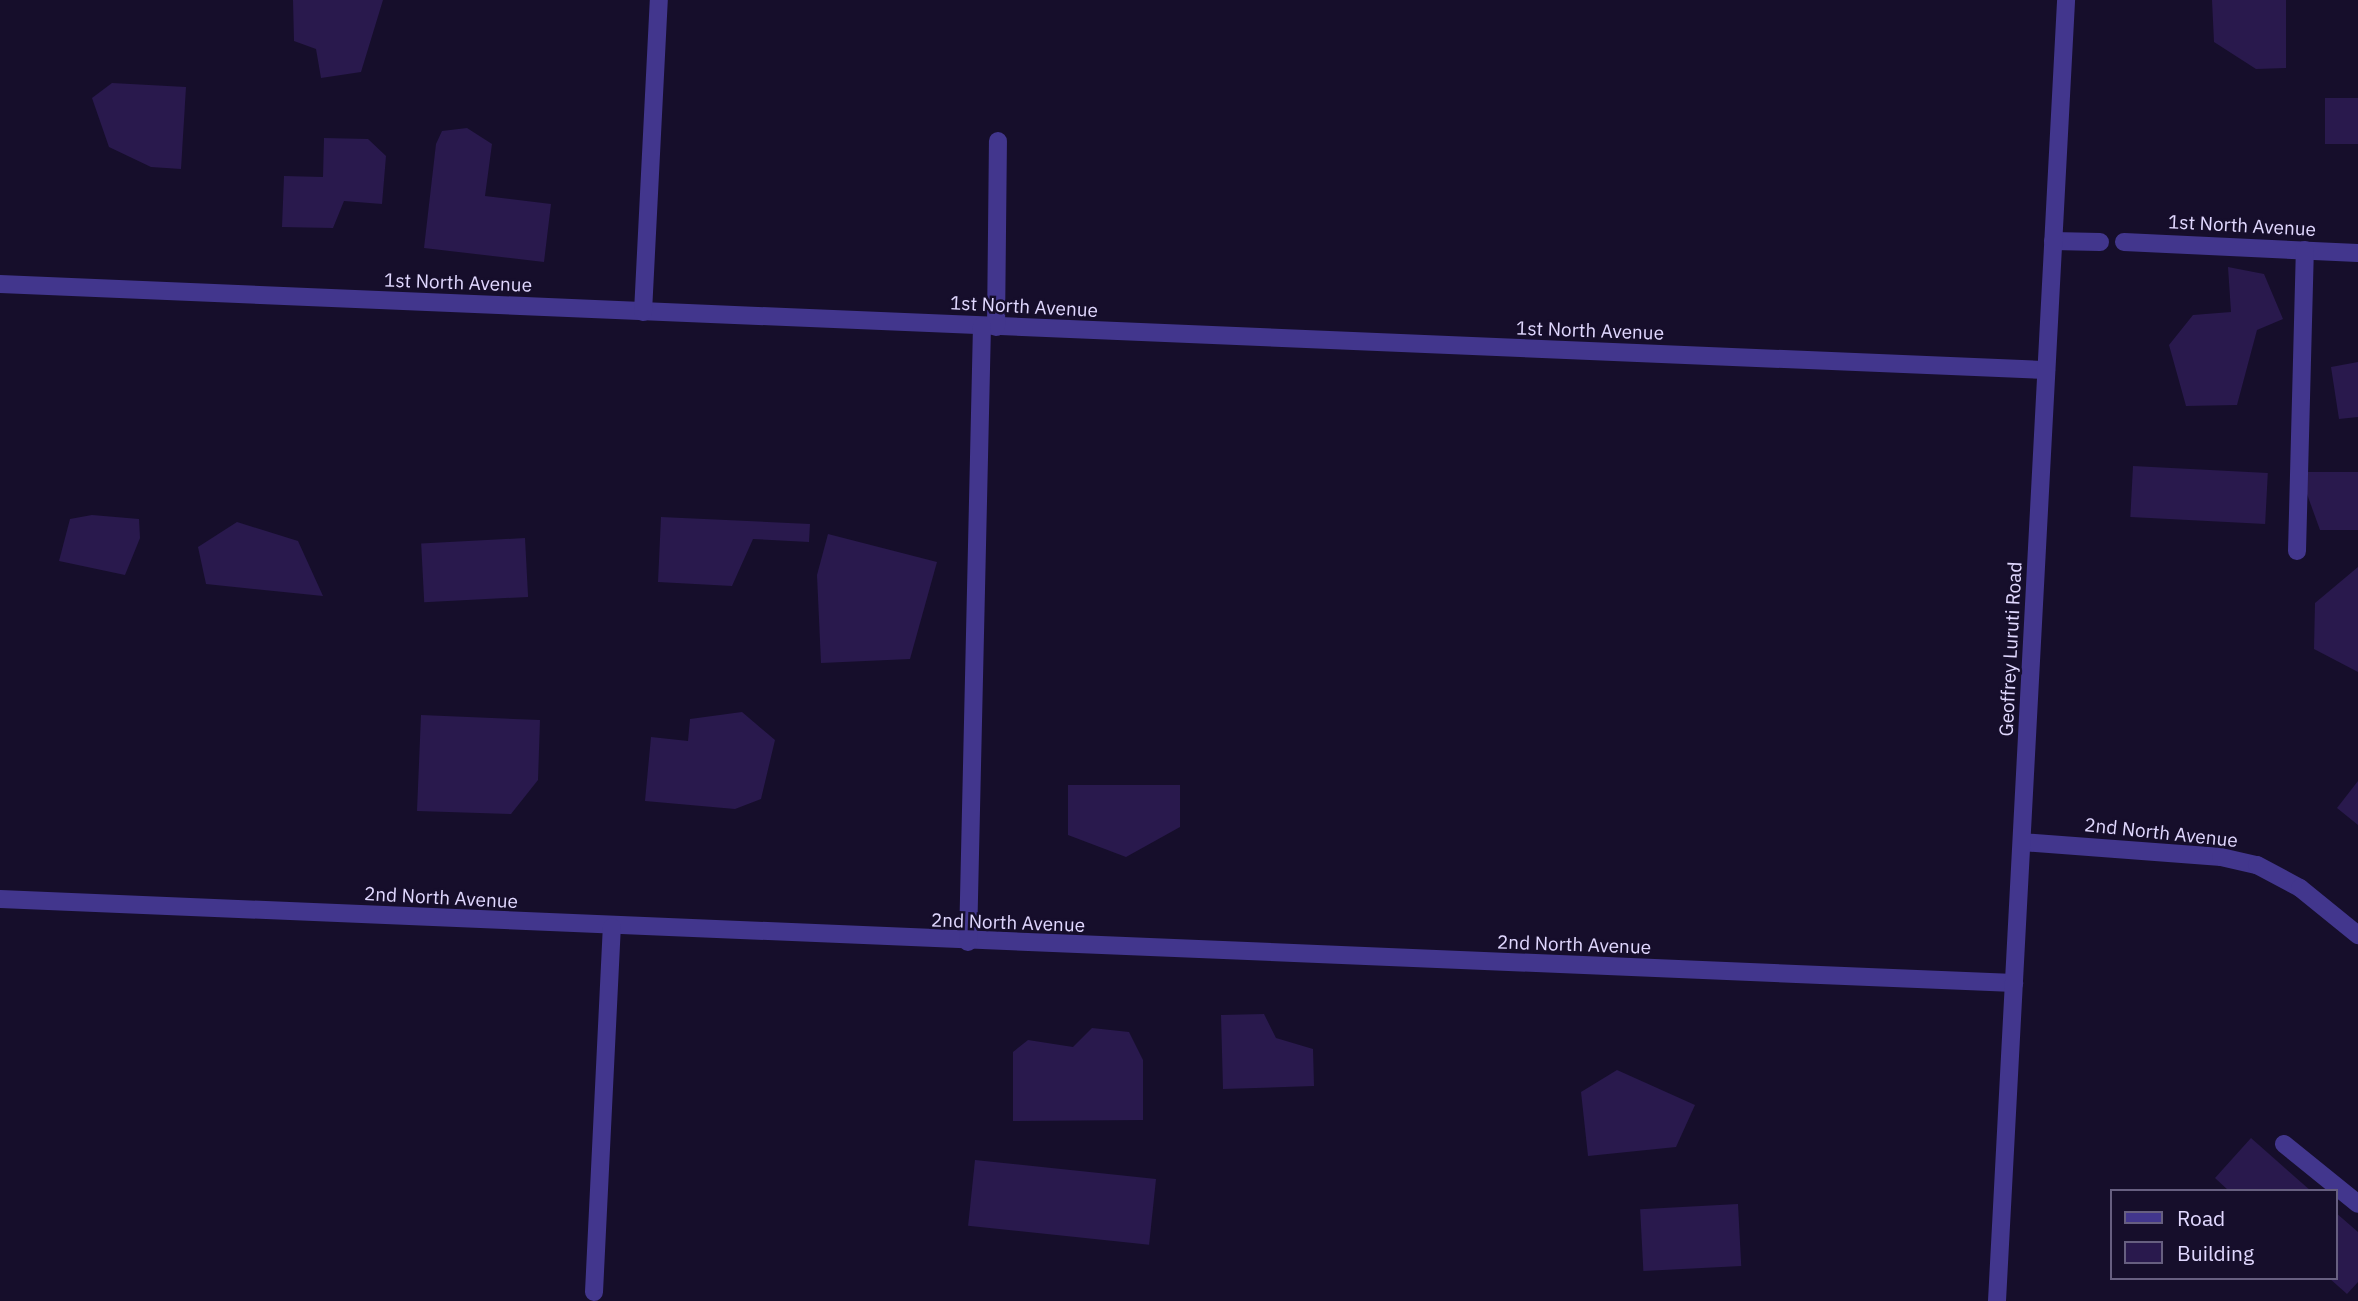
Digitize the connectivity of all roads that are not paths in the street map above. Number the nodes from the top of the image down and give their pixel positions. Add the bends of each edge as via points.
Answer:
1 (659, 0) edge
2 (2066, 0) edge
3 (998, 141) dead end
4 (2053, 241) junction
5 (2100, 242) dead end
6 (2124, 242) dead end
7 (2305, 250) junction
8 (2358, 253) edge
9 (0, 284) edge
10 (643, 312) junction
11 (989, 327) junction
12 (2046, 370) junction
13 (2297, 551) dead end
14 (2022, 842) junction
15 (0, 899) edge
16 (612, 927) junction
17 (2358, 935) edge
18 (968, 942) junction
19 (2014, 983) junction
20 (2284, 1144) dead end
21 (2358, 1204) edge
22 (593, 1292) dead end
23 (1997, 1301) edge

1 - 10 street
2 - 4 street, Geoffrey Luruti Road
3 - 11 street
4 - 5 street
4 - 12 street, Geoffrey Luruti Road
6 - 7 street, 1st North Avenue
7 - 8 street, 1st North Avenue
7 - 13 street
9 - 10 street, 1st North Avenue
10 - 11 street, 1st North Avenue
11 - 12 street, 1st North Avenue
11 - 18 street
12 - 14 street, Geoffrey Luruti Road
14 - 17 street, 2nd North Avenue via 2221,857 2257,865 2300,888
14 - 19 street, Geoffrey Luruti Road
15 - 16 street, 2nd North Avenue
16 - 18 street, 2nd North Avenue
16 - 22 street
18 - 19 street, 2nd North Avenue
19 - 23 street, Geoffrey Luruti Road
20 - 21 street

